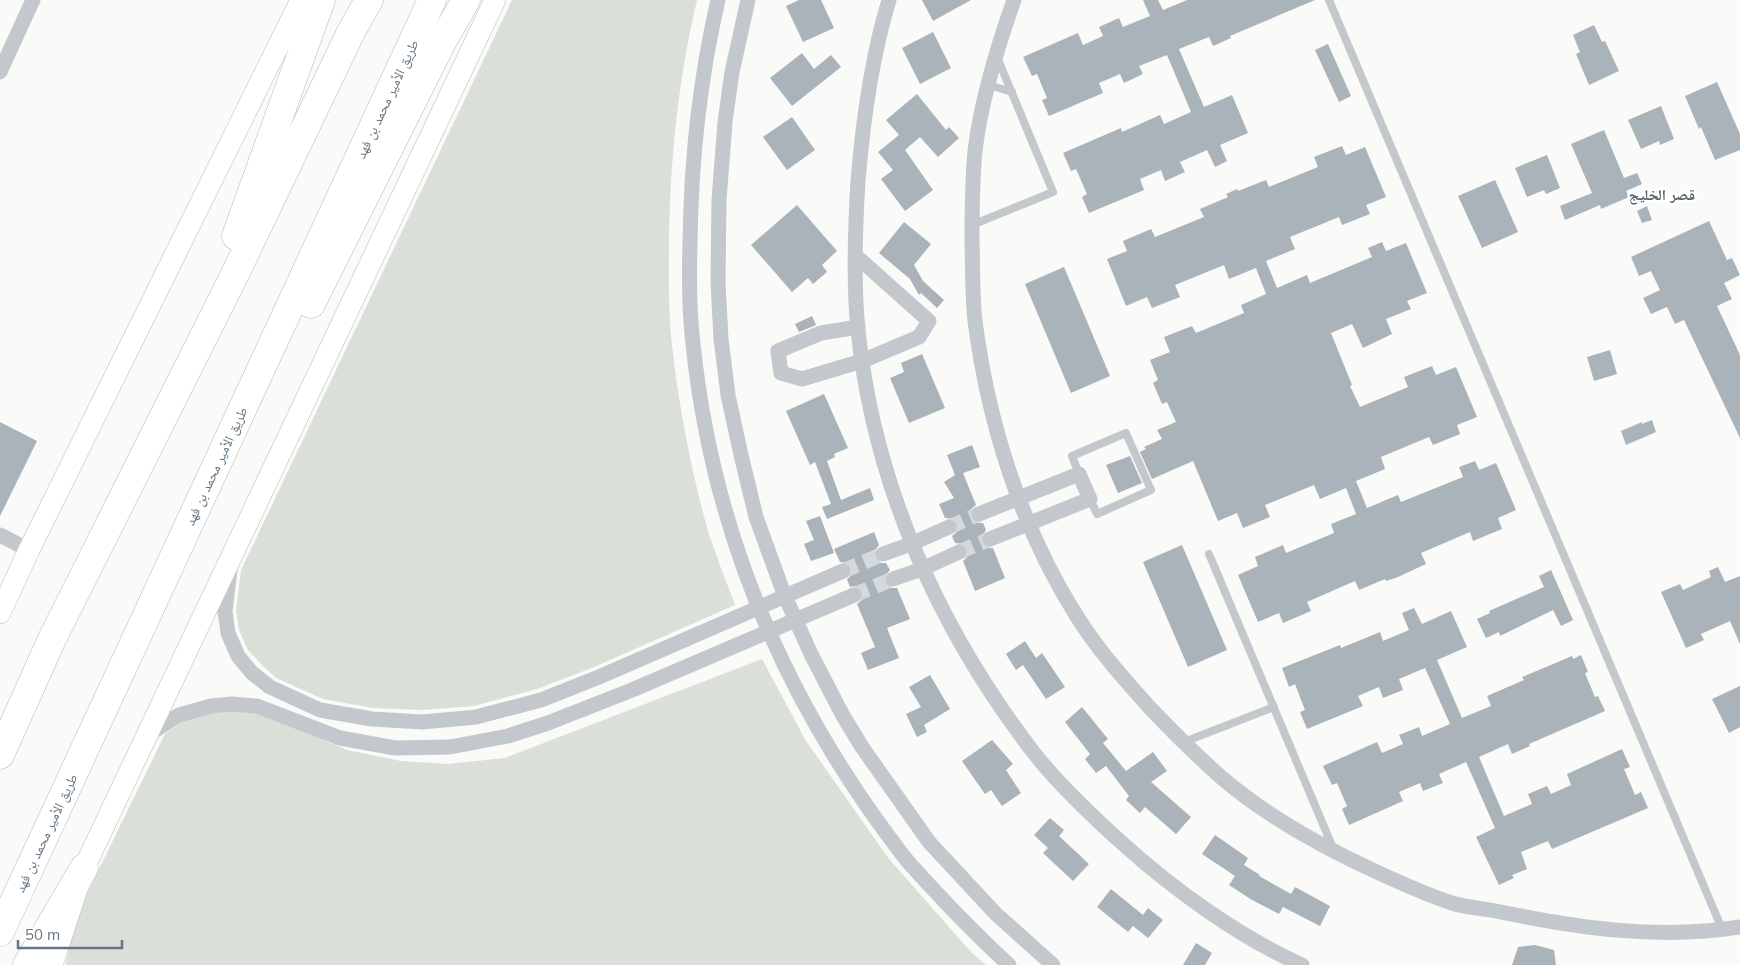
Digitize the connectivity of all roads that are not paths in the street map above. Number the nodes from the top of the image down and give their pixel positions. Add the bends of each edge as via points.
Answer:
1 (33, 0) edge
2 (301, 0) edge
3 (322, 0) edge
4 (368, 0) edge
5 (432, 0) edge
6 (466, 0) edge
7 (495, 0) edge
8 (718, 0) edge
9 (748, 0) edge
10 (889, 0) edge
11 (1014, 0) edge
12 (1329, 0) edge
13 (996, 55) junction
14 (0, 72) edge
15 (989, 86) junction
16 (1012, 92) junction
17 (972, 225) junction
18 (856, 256) junction
19 (858, 328) junction
20 (862, 361) junction
21 (188, 366) junction
22 (1079, 474) junction
23 (1020, 499) junction
24 (1090, 499) junction
25 (980, 514) tunnel mouth
26 (1030, 524) junction
27 (949, 527) tunnel mouth
28 (0, 535) edge
29 (990, 539) tunnel mouth
30 (912, 544) junction
31 (29, 550) junction
32 (959, 552) tunnel mouth
33 (232, 553) junction
34 (883, 554) tunnel mouth
35 (1209, 554) dead end
36 (169, 567) junction
37 (922, 569) junction
38 (843, 571) tunnel mouth
39 (893, 579) tunnel mouth
40 (854, 596) tunnel mouth
41 (785, 597) junction
42 (758, 608) junction
43 (0, 613) edge
44 (796, 621) junction
45 (769, 632) junction
46 (52, 639) junction
47 (541, 700) junction
48 (1274, 708) junction
49 (548, 723) junction
50 (0, 733) edge
51 (148, 735) junction
52 (1184, 742) junction
53 (0, 755) edge
54 (1335, 852) junction
55 (84, 868) junction
56 (1740, 926) edge
57 (1722, 929) junction
58 (0, 932) edge
59 (27, 965) edge
60 (52, 965) edge
61 (1009, 965) edge
62 (1053, 965) edge
63 (1302, 965) edge

1 - 14 street
2 - 31 main road
3 - 21 highway
4 - 21 highway
5 - 36 highway, طريق الأمير محمد بن فهد
6 - 36 highway via 319,289
7 - 33 main road
8 - 42 street via 695,129 690,199 692,342 712,462 728,526
9 - 41 street via 725,122 718,282 721,339 728,395 745,473 756,517
10 - 18 street via 861,137
11 - 13 street
12 - 57 lane
13 - 15 street
13 - 16 lane
15 - 16 lane
15 - 17 street via 975,151
16 - 17 lane via 1053,192
17 - 23 street via 975,319 989,402
18 - 19 street
18 - 20 street via 929,321 919,337
19 - 20 street
19 - 20 street via 821,333 778,351 781,373 802,379
20 - 30 street via 888,477
21 - 46 highway
22 - 23 street
22 - 24 street
22 - 24 lane via 1072,456 1126,433 1151,490 1097,514
23 - 25 street
23 - 26 street
24 - 26 street
26 - 29 street
26 - 52 street via 1062,590 1092,638 1130,686
27 - 30 street
28 - 31 street
30 - 34 street
30 - 37 street
31 - 43 main road
32 - 37 street
33 - 47 street via 225,611 228,633 238,656 270,687 320,710 372,719 476,718
33 - 51 main road
35 - 48 lane
36 - 58 highway, طريق الأمير محمد بن فهد
37 - 39 street
37 - 63 street via 961,647 994,698 1035,755 1092,816 1145,864 1202,906
38 - 41 street
40 - 44 street
41 - 42 street
41 - 44 street
42 - 45 street
42 - 47 street
44 - 45 street
44 - 62 street via 842,714 929,842 996,914
45 - 49 street
45 - 61 street via 817,729 858,793 907,860 976,935
46 - 50 highway
46 - 53 highway
47 - 49 street
48 - 52 lane
48 - 54 lane
49 - 51 street via 508,736 450,746 395,748 340,738 257,706 232,704 180,715
51 - 55 main road
52 - 54 street via 1245,795
54 - 57 street via 1455,904 1555,923 1617,930
55 - 59 highway
55 - 60 main road
56 - 57 street

